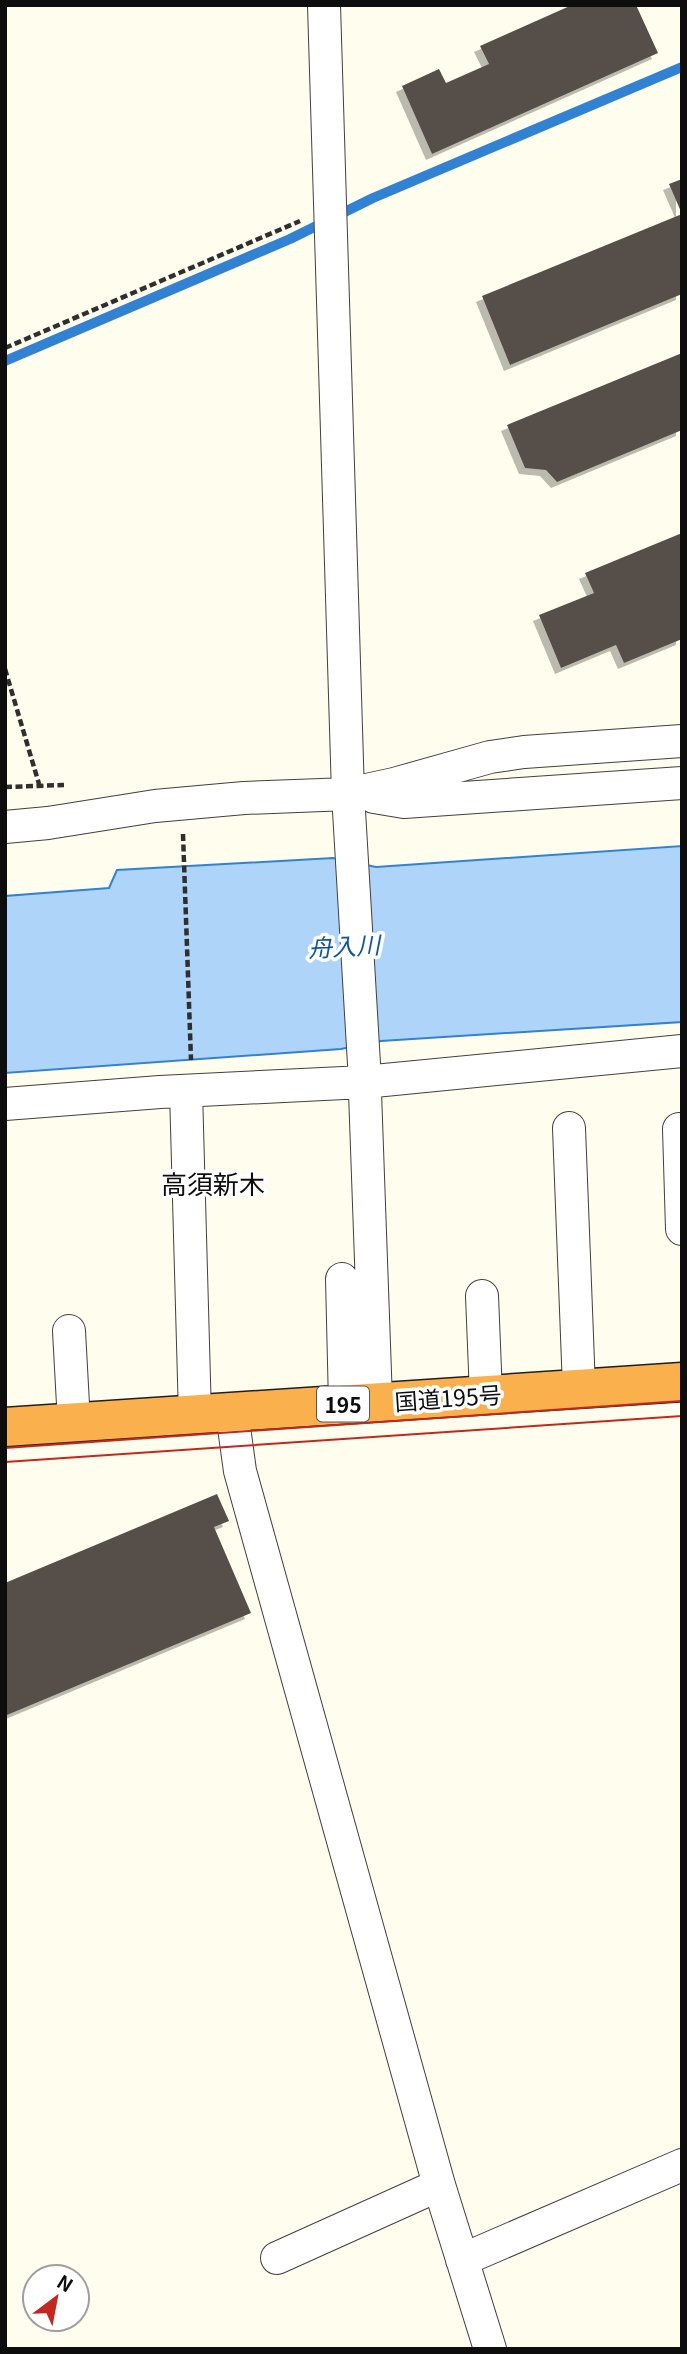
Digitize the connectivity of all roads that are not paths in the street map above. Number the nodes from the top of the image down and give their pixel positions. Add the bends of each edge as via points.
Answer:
1 (324, 5) edge
2 (682, 741) edge
3 (682, 783) edge
4 (348, 803) junction
5 (5, 827) edge
6 (682, 1051) edge
7 (364, 1073) junction
8 (188, 1079) junction
9 (5, 1104) edge
10 (569, 1128) dead end
11 (679, 1129) dead end
12 (682, 1229) edge
13 (342, 1279) dead end
14 (491, 1297) dead end
15 (69, 1331) dead end
16 (682, 1382) edge
17 (579, 1388) junction
18 (495, 1394) junction
19 (361, 1403) junction
20 (214, 1414) junction
21 (74, 1423) junction
22 (5, 1427) edge
23 (682, 2165) edge
24 (439, 2185) junction
25 (278, 2258) dead end
26 (462, 2260) junction
27 (489, 2349) edge

1 - 4 street
2 - 4 street via 490,757 394,784
3 - 4 street
4 - 5 street via 244,798
4 - 7 street
6 - 7 street
7 - 8 street
7 - 19 street
8 - 9 street
8 - 20 street
10 - 17 street
11 - 12 street
13 - 19 street
14 - 18 street
15 - 21 street
16 - 17 highway, 国道195号 / 195
17 - 18 highway, 国道195号 / 195
18 - 19 highway, 国道195号 / 195
19 - 20 highway, 国道195号 / 195
20 - 21 highway, 国道195号 / 195
20 - 24 street via 240,1471
21 - 22 highway, 国道195号 / 195
23 - 26 street
24 - 25 street
24 - 26 street
26 - 27 street

